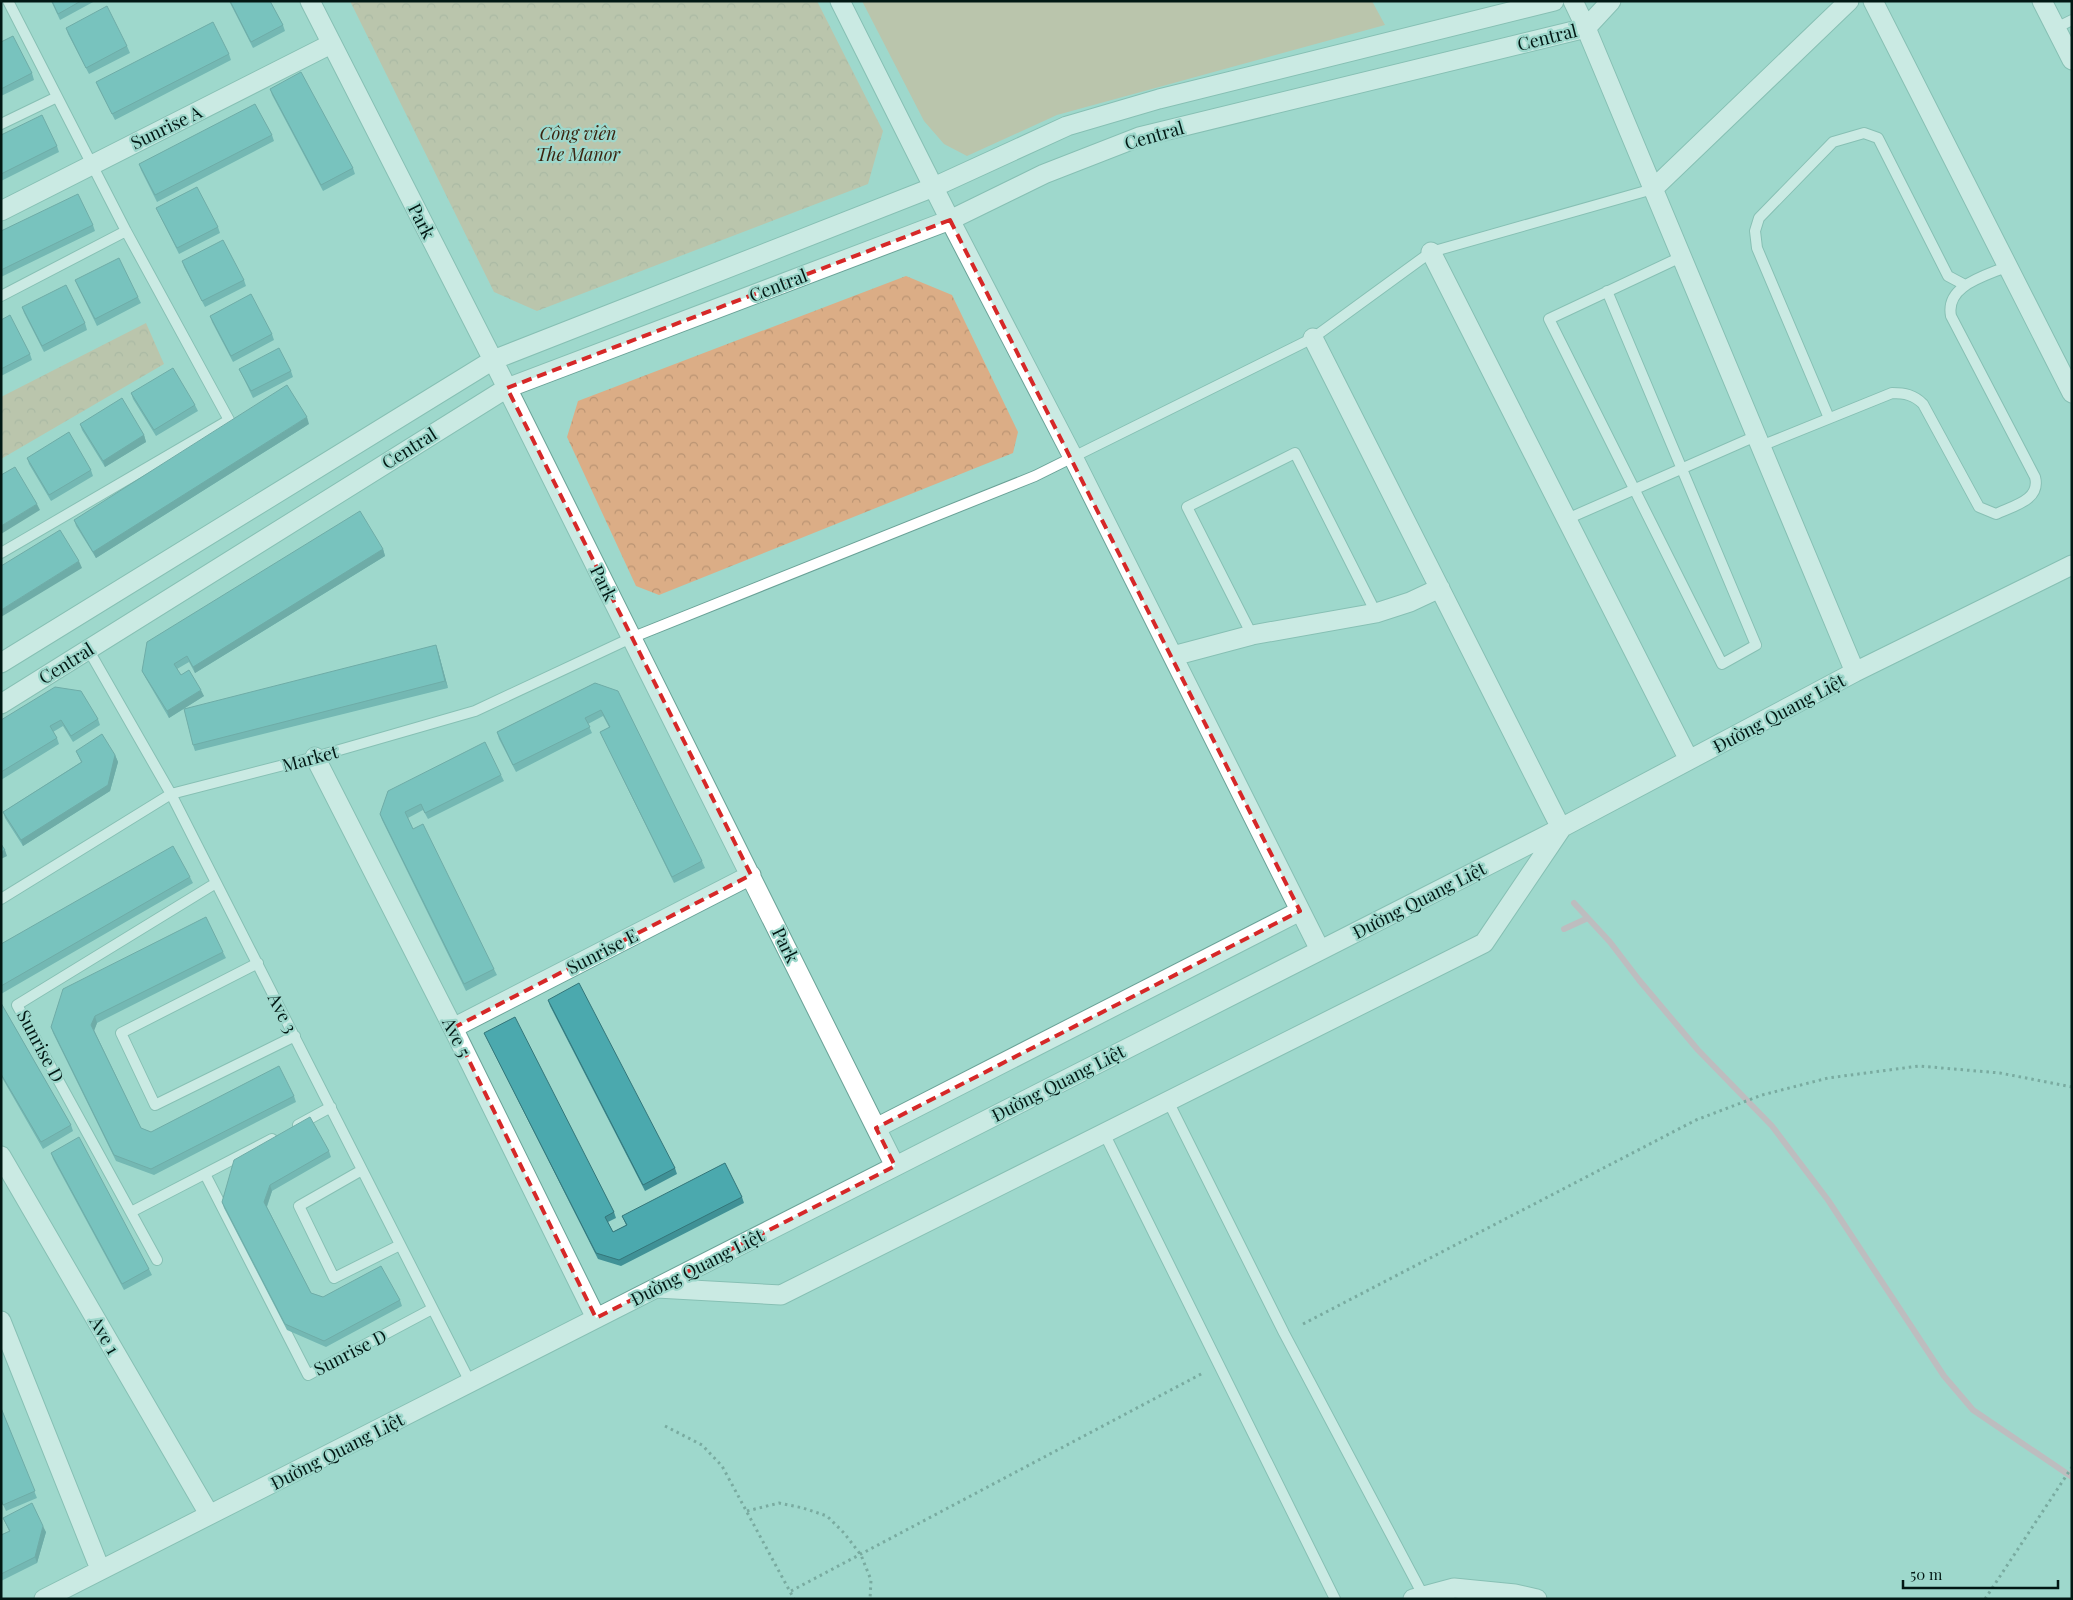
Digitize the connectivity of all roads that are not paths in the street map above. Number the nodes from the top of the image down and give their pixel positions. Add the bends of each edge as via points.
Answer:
1 (8, 1) edge
2 (310, 1) edge
3 (840, 1) edge
4 (1554, 1) edge
5 (1573, 1) edge
6 (1611, 1) edge
7 (1849, 1) edge
8 (1873, 1) edge
9 (2042, 1) edge
10 (2064, 24) edge
11 (1586, 28) junction
12 (331, 44) junction
13 (2072, 60) edge
14 (57, 97) junction
15 (1, 124) edge
16 (93, 164) junction
17 (934, 188) junction
18 (1653, 189) junction
19 (1, 211) edge
20 (950, 220) junction
21 (126, 231) junction
22 (1431, 252) junction
23 (1681, 257) junction
24 (2008, 266) junction
25 (1965, 285) junction
26 (1607, 291) junction
27 (1, 296) edge
28 (1313, 338) junction
29 (493, 360) junction
30 (507, 388) junction
31 (2072, 393) edge
32 (1829, 418) junction
33 (1758, 441) junction
34 (1073, 457) junction
35 (1682, 468) junction
36 (1634, 489) junction
37 (1566, 519) junction
38 (1, 553) edge
39 (2072, 565) edge
40 (1440, 588) junction
41 (1376, 613) junction
42 (1252, 635) junction
43 (631, 638) junction
44 (88, 648) junction
45 (1173, 656) junction
46 (1, 663) edge
47 (1856, 672) junction
48 (1, 704) edge
49 (315, 757) junction
50 (1689, 760) junction
51 (171, 794) junction
52 (1561, 828) junction
53 (751, 875) junction
54 (216, 883) junction
55 (1, 899) edge
56 (1300, 911) junction
57 (1320, 950) junction
58 (258, 963) junction
59 (452, 1028) junction
60 (295, 1036) junction
61 (1168, 1101) junction
62 (332, 1107) junction
63 (876, 1128) junction
64 (1104, 1133) junction
65 (1, 1156) edge
66 (895, 1166) junction
67 (362, 1170) junction
68 (205, 1174) junction
69 (131, 1212) junction
70 (400, 1245) junction
71 (157, 1260) dead end
72 (657, 1288) junction
73 (432, 1309) junction
74 (596, 1318) junction
75 (1, 1321) edge
76 (470, 1382) junction
77 (208, 1514) junction
78 (100, 1570) junction
79 (1418, 1597) edge
80 (44, 1599) edge
81 (1335, 1599) edge
82 (1537, 1599) edge

1 - 14 lane
2 - 12 street, Park
3 - 17 street
4 - 17 street, Central via 1160,99 1067,126
5 - 11 street
6 - 11 street, Central
7 - 18 street
8 - 24 street
9 - 10 street
10 - 13 street
11 - 18 street
11 - 20 street, Central via 1139,137 1044,174
12 - 16 street, Sunrise A
12 - 29 street, Park
14 - 15 lane
14 - 16 lane
16 - 19 street, Sunrise A
16 - 21 lane
17 - 20 street
17 - 29 street, Central
18 - 22 lane
18 - 23 street
20 - 30 street, Central
20 - 34 street
21 - 27 lane
21 - 38 lane via 230,420
22 - 28 lane, Market
22 - 37 street
23 - 26 lane
23 - 33 street
24 - 25 lane
24 - 31 street
25 - 32 lane via 1954,295 1949,307 1951,316 2034,477 2037,485 2031,497 1996,514 1979,507 1923,404 1916,397 1892,393
25 - 32 lane via 1948,276 1878,138 1864,132 1833,142 1759,218 1755,232 1757,248
26 - 35 lane
26 - 36 lane via 1549,319
28 - 34 lane, Market
28 - 40 street
29 - 30 street, Park
29 - 46 street, Central
30 - 43 street, Park
30 - 44 street, Central
32 - 33 lane
33 - 35 lane
33 - 47 street
34 - 43 lane, Market via 1020,483
34 - 45 street
35 - 36 lane
35 - 36 lane via 1756,645 1722,664
36 - 37 lane
37 - 50 street
39 - 47 street, Đường Quang Liệt
40 - 41 street
40 - 52 street
41 - 42 street
41 - 42 lane via 1294,453 1186,507
42 - 45 street
43 - 49 lane, Market via 475,712
43 - 53 street, Park
44 - 48 street, Central
44 - 51 lane, Ave 3
45 - 56 street
47 - 50 street, Đường Quang Liệt
49 - 51 lane, Market
49 - 59 street, Ave 5
50 - 52 street, Đường Quang Liệt
51 - 54 lane, Ave 3
51 - 55 lane, Market
52 - 57 street, Đường Quang Liệt
52 - 61 street via 1484,942
53 - 59 street, Sunrise E
53 - 63 street, Park
54 - 58 lane, Ave 3
54 - 69 lane, Sunrise D via 17,1005
56 - 57 street
56 - 63 street
57 - 66 street, Đường Quang Liệt
58 - 60 lane, Ave 3
58 - 60 lane via 121,1033 155,1105
59 - 74 street, Ave 5
60 - 62 lane, Ave 3
61 - 64 street
61 - 79 lane
62 - 67 lane, Ave 3
62 - 68 lane
63 - 66 street, Park
64 - 72 street via 781,1295
64 - 81 lane
65 - 77 street, Ave 1
66 - 72 street, Đường Quang Liệt
67 - 70 lane, Ave 3
67 - 70 lane via 299,1206 334,1278
68 - 69 lane
68 - 73 lane, Sunrise D via 308,1375
69 - 71 lane, Sunrise D
70 - 73 lane, Ave 3
72 - 74 street, Đường Quang Liệt
73 - 76 lane, Ave 3
74 - 76 street, Đường Quang Liệt
75 - 78 street
76 - 77 street, Đường Quang Liệt
77 - 78 street, Đường Quang Liệt
78 - 80 street, Đường Quang Liệt
79 - 82 street via 1454,1588

